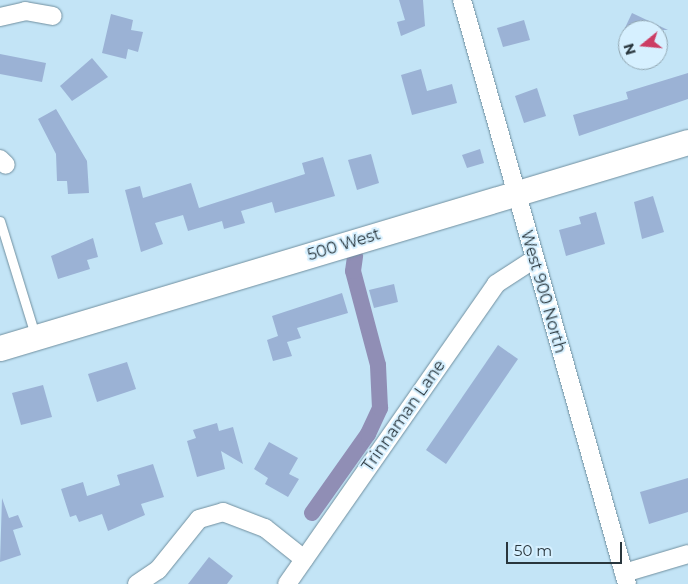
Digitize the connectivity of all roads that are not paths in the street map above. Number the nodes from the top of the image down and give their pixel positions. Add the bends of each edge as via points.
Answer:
1 (462, 0) edge
2 (52, 16) dead end
3 (0, 17) edge
4 (688, 142) edge
5 (515, 194) junction
6 (0, 221) edge
7 (533, 260) junction
8 (36, 337) junction
9 (0, 348) edge
10 (688, 554) edge
11 (304, 559) junction
12 (626, 579) edge
13 (137, 584) edge
14 (287, 584) edge

1 - 5 street, West 900 North
2 - 3 street via 26,11
4 - 5 main road, 500 West
5 - 7 street, West 900 North
5 - 8 main road, 500 West
6 - 8 lane
7 - 11 street, Trinnaman Lane via 496,284
7 - 12 street, West 900 North
8 - 9 main road, 500 West
10 - 12 street
11 - 13 street via 265,528 223,512 199,519 158,570
11 - 14 street, Trinnaman Lane

